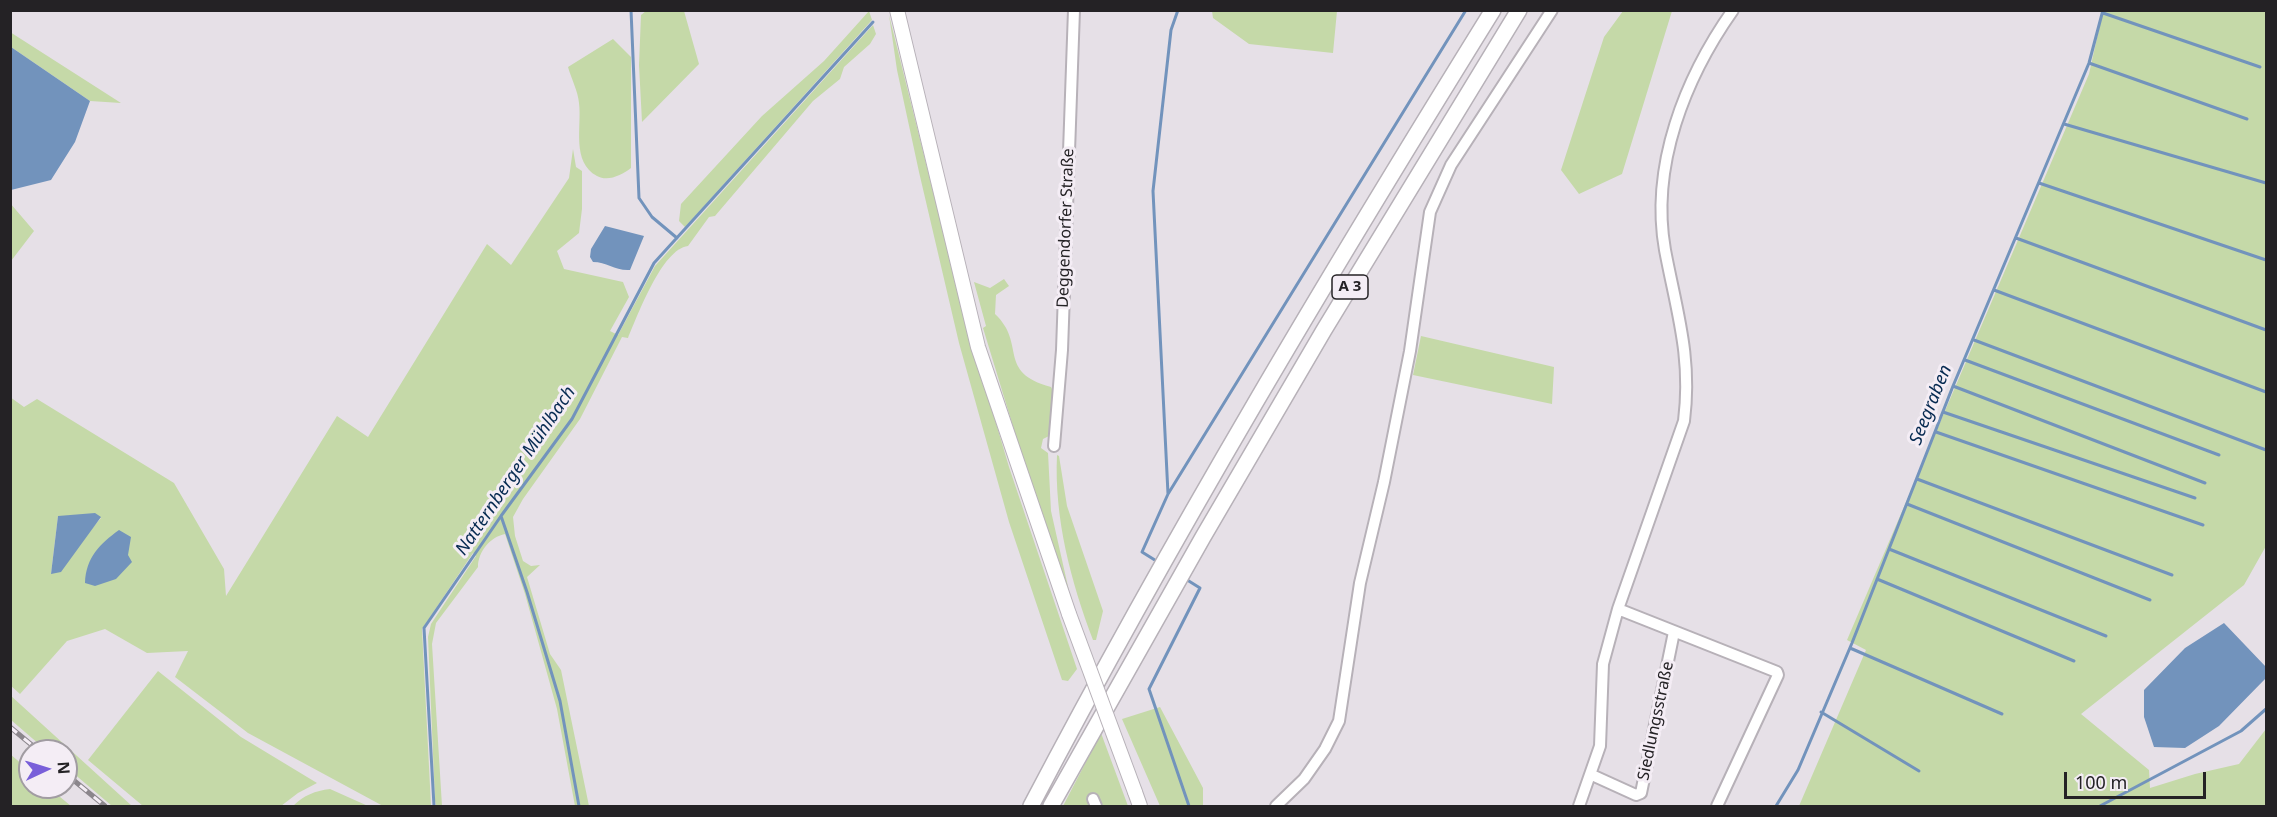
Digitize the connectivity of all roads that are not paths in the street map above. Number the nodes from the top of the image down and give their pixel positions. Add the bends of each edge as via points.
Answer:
1 (897, 10) edge
2 (1074, 10) edge
3 (1493, 10) edge
4 (1519, 10) edge
5 (1552, 10) edge
6 (1733, 10) edge
7 (1054, 446) dead end
8 (1618, 609) junction
9 (1674, 632) junction
10 (1592, 775) junction
11 (1031, 807) edge
12 (1051, 807) edge
13 (1140, 807) edge
14 (1276, 807) edge
15 (1580, 807) edge
16 (1717, 807) edge

1 - 13 main road, bridge via 978,348
2 - 7 street, Deggendorfer Straße via 1062,350
3 - 11 highway, A 3 via 1352,237 1167,557
4 - 12 highway, A 3 via 1373,247 1175,585
5 - 14 street via 1451,165 1430,212 1410,351 1360,583 1339,721 1304,779
6 - 8 street via 1686,93 1662,182 1665,249 1687,353 1688,389 1684,422
8 - 9 street
8 - 10 street via 1603,664 1600,746
9 - 10 street, Siedlungsstraße via 1641,793 1636,795
9 - 16 street via 1778,675
10 - 15 street

